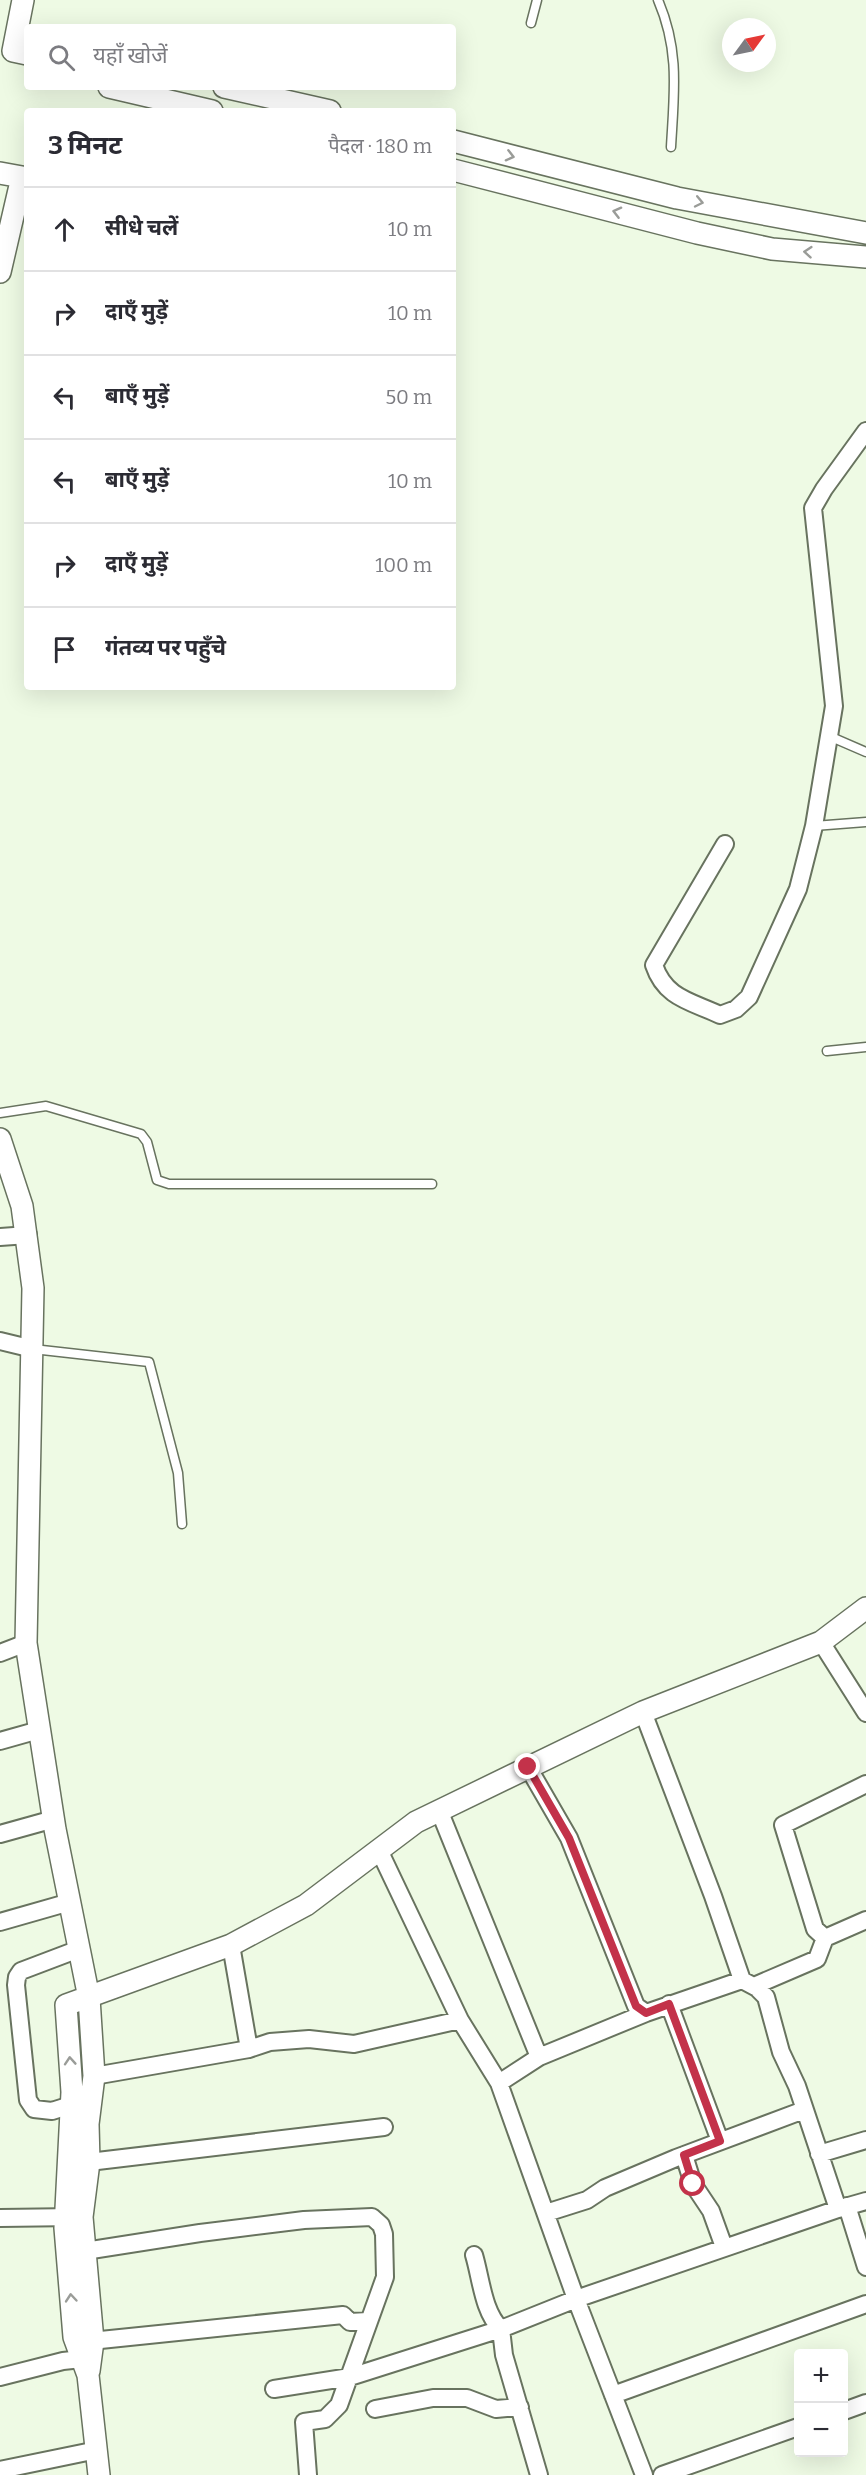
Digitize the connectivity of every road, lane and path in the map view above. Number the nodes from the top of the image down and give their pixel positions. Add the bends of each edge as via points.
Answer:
1 (23, 0) edge
2 (537, 0) edge
3 (658, 0) edge
4 (531, 23) dead end
5 (13, 51) edge
6 (122, 90) edge
7 (237, 90) edge
8 (199, 108) edge
9 (317, 108) edge
10 (456, 142) edge
11 (671, 147) dead end
12 (456, 171) edge
13 (0, 173) edge
14 (23, 192) edge
15 (866, 233) edge
16 (866, 257) edge
17 (0, 272) edge
18 (866, 431) edge
19 (829, 736) junction
20 (866, 753) edge
21 (866, 822) edge
22 (814, 826) junction
23 (725, 844) dead end
24 (866, 1047) edge
25 (827, 1051) dead end
26 (0, 1113) edge
27 (0, 1140) edge
28 (432, 1184) dead end
29 (28, 1234) junction
30 (0, 1237) edge
31 (0, 1341) edge
32 (33, 1349) junction
33 (182, 1524) dead end
34 (866, 1608) edge
35 (821, 1642) junction
36 (26, 1643) junction
37 (0, 1653) edge
38 (643, 1712) junction
39 (866, 1713) edge
40 (39, 1730) junction
41 (0, 1741) edge
42 (528, 1767) junction
43 (866, 1784) edge
44 (439, 1810) junction
45 (54, 1819) junction
46 (0, 1834) edge
47 (379, 1850) junction
48 (70, 1902) junction
49 (866, 1920) edge
50 (0, 1922) edge
51 (825, 1938) junction
52 (231, 1945) junction
53 (79, 1949) junction
54 (748, 1983) junction
55 (89, 1998) junction
56 (669, 2004) junction
57 (646, 2013) junction
58 (460, 2020) junction
59 (249, 2049) junction
60 (539, 2057) junction
61 (94, 2076) junction
62 (499, 2083) junction
63 (71, 2105) junction
64 (804, 2110) junction
65 (384, 2127) dead end
66 (866, 2140) edge
67 (720, 2141) junction
68 (819, 2154) junction
69 (684, 2155) junction
70 (89, 2162) junction
71 (866, 2201) edge
72 (843, 2208) junction
73 (546, 2213) junction
74 (74, 2217) junction
75 (0, 2218) edge
76 (724, 2247) junction
77 (85, 2251) junction
78 (474, 2255) dead end
79 (866, 2267) edge
80 (576, 2299) junction
81 (866, 2304) edge
82 (368, 2321) junction
83 (501, 2330) junction
84 (86, 2355) junction
85 (350, 2377) junction
86 (0, 2378) edge
87 (274, 2389) dead end
88 (613, 2396) junction
89 (866, 2403) edge
90 (520, 2407) junction
91 (375, 2409) dead end
92 (848, 2409) edge
93 (794, 2428) edge
94 (98, 2450) junction
95 (0, 2470) edge
96 (99, 2475) edge
97 (308, 2475) edge
98 (539, 2475) edge
99 (644, 2475) edge
100 (662, 2475) edge

1 - 5 street
2 - 4 lane
3 - 11 lane via 673,42 676,75
6 - 8 street
7 - 9 street
10 -> 15 street via 677,198
16 -> 12 street via 772,249
13 - 14 street via 22,177
14 - 17 street
18 - 19 street via 813,508 834,706
19 - 20 lane
19 - 22 street
21 - 22 lane
22 - 23 street via 798,889 749,997 736,1009 720,1015 668,990 654,965
24 - 25 lane
26 - 28 lane via 46,1107 141,1134 157,1179 169,1184
27 - 29 street
29 - 30 street
29 - 32 street
31 - 32 street
32 - 33 lane via 149,1362 178,1473
32 - 36 street
34 - 35 street
35 - 38 street
35 - 39 street
36 - 37 street
36 - 40 street
38 - 42 street
38 - 54 street
40 - 41 street
40 - 45 street
42 - 44 street
42 - 57 street via 569,1838 636,2006
43 - 51 street via 783,1825 815,1929
44 - 47 street
44 - 60 street
45 - 46 street
45 - 48 street
47 - 52 street via 306,1905
47 - 58 street
48 - 50 street
48 - 53 street
49 - 51 street
51 - 54 street via 817,1959
52 - 55 street
52 - 59 street
53 - 55 street
53 - 63 street via 21,1971 16,1985 28,2100 34,2109 52,2111
54 - 56 street
54 - 64 street via 766,1997 781,2052
55 - 61 street
63 -> 55 street via 66,2005
56 - 57 street
56 - 67 street
57 - 60 street
58 - 59 street via 354,2044 309,2038 270,2042
58 - 62 street
59 - 61 street
60 - 62 street
61 - 70 street via 88,2124
62 - 73 street
63 - 74 street
64 - 67 street
64 - 68 street
65 - 70 street
66 - 68 street
67 - 69 street
68 - 72 street
69 - 73 street via 605,2187 587,2200
69 - 76 street via 693,2184 711,2211
70 - 74 street
71 - 72 street
72 - 76 street
72 - 79 street
73 - 80 street
74 - 75 street
74 - 77 street
84 -> 74 street via 74,2337
76 - 80 street
77 - 82 street via 200,2232 372,2217 384,2234 385,2277
77 - 84 street
78 - 83 street via 488,2307
80 - 83 street
80 - 88 street
81 - 88 street
82 - 84 street via 350,2322 343,2315
82 - 85 street
83 - 85 street
83 - 90 street via 504,2355
84 - 86 street
84 - 94 street
85 - 87 street
85 - 97 street via 332,2414 304,2422
88 - 99 street
89 - 92 street
90 - 91 street via 496,2409 467,2398 433,2398
90 - 98 street
93 - 100 street
94 - 95 street
94 - 96 street

